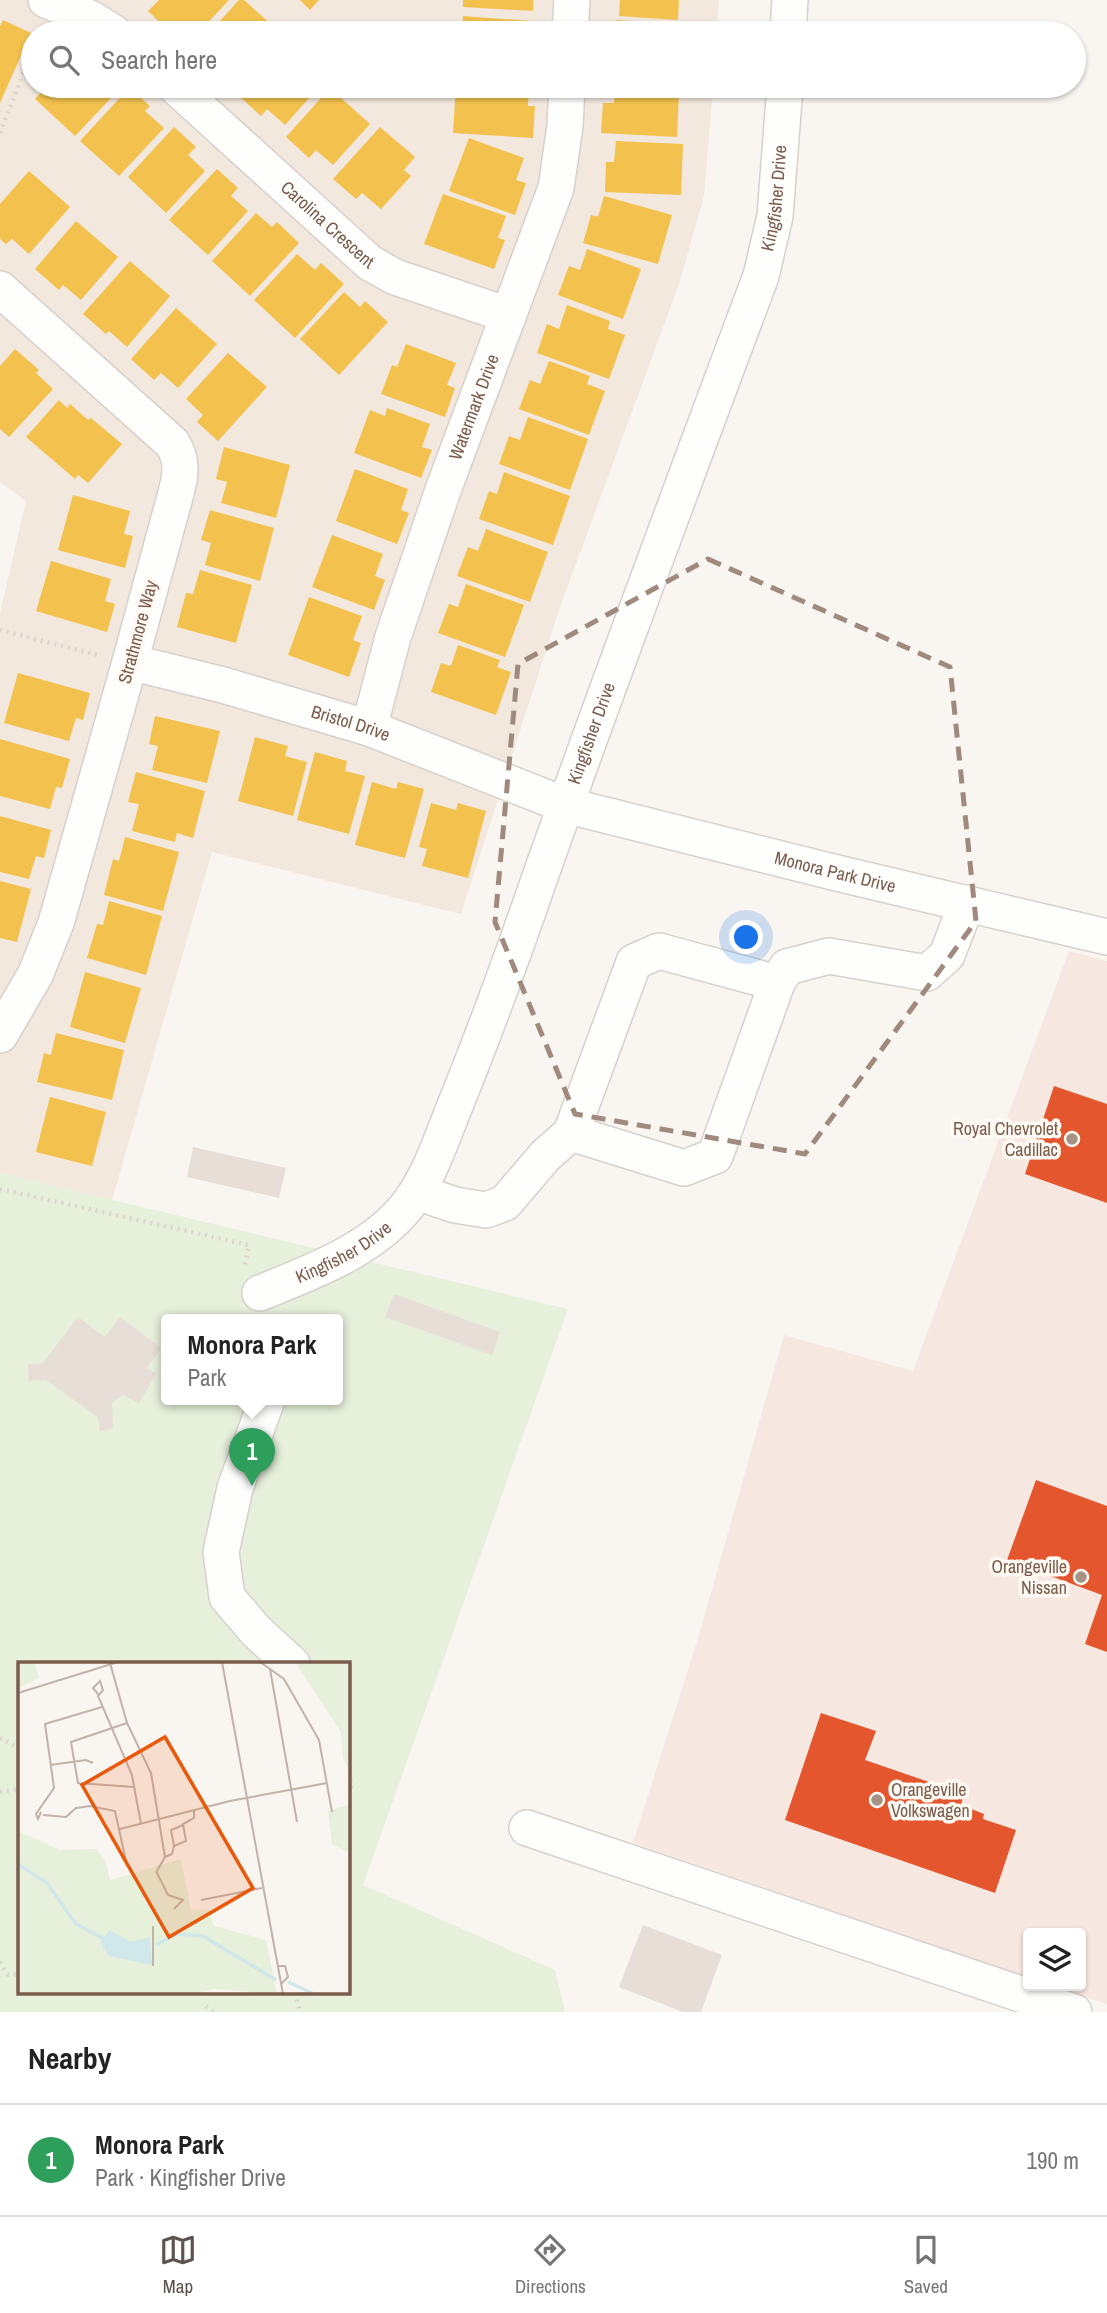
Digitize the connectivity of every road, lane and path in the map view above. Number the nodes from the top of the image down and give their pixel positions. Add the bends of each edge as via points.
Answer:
1 (46, 0) edge
2 (572, 0) edge
3 (790, 0) edge
4 (95, 21) edge
5 (571, 21) edge
6 (789, 21) edge
7 (21, 80) edge
8 (188, 98) edge
9 (566, 98) edge
10 (784, 98) edge
11 (0, 133) edge
12 (0, 289) edge
13 (508, 315) junction
14 (0, 630) edge
15 (130, 662) junction
16 (369, 728) junction
17 (565, 805) junction
18 (967, 904) junction
19 (1107, 937) edge
20 (777, 984) junction
21 (0, 1035) edge
22 (571, 1133) junction
23 (0, 1189) edge
24 (417, 1192) junction
25 (258, 1297) edge
26 (265, 1405) edge
27 (290, 1662) edge
28 (0, 1738) edge
29 (18, 1747) edge
30 (18, 1789) edge
31 (0, 1792) edge
32 (527, 1828) dead end
33 (0, 1962) edge
34 (18, 1974) edge
35 (295, 1994) edge
36 (206, 2007) dead end
37 (214, 2012) edge
38 (300, 2012) edge
39 (1074, 2012) edge

1 - 4 street
2 - 5 street
3 - 6 street
7 - 11 path
8 - 13 street, Carolina Crescent via 370,263 395,277
9 - 13 street, Watermark Drive via 556,188
10 - 17 street, Kingfisher Drive via 775,216 761,276
12 - 15 street, Strathmore Way via 178,452 180,476
13 - 16 street, Watermark Drive via 393,637
14 - 15 path
15 - 16 street, Bristol Drive
15 - 21 street, Strathmore Way via 56,923 35,975
16 - 17 street, Bristol Drive
17 - 18 street, Monora Park Drive
17 - 24 street, Kingfisher Drive via 491,1016
18 - 19 street, Monora Park Drive
18 - 20 street via 947,955 928,972 829,956 787,967
20 - 22 street via 659,951 634,962
20 - 22 street via 715,1156 684,1168
22 - 24 street via 505,1203 495,1207 455,1205
23 - 25 path via 249,1245
24 - 25 street, Kingfisher Drive via 379,1233
26 - 27 street via 235,1488 221,1552 226,1597
28 - 29 path
30 - 31 path
32 - 39 street
33 - 34 path via 8,1975
35 - 38 path
36 - 37 path

